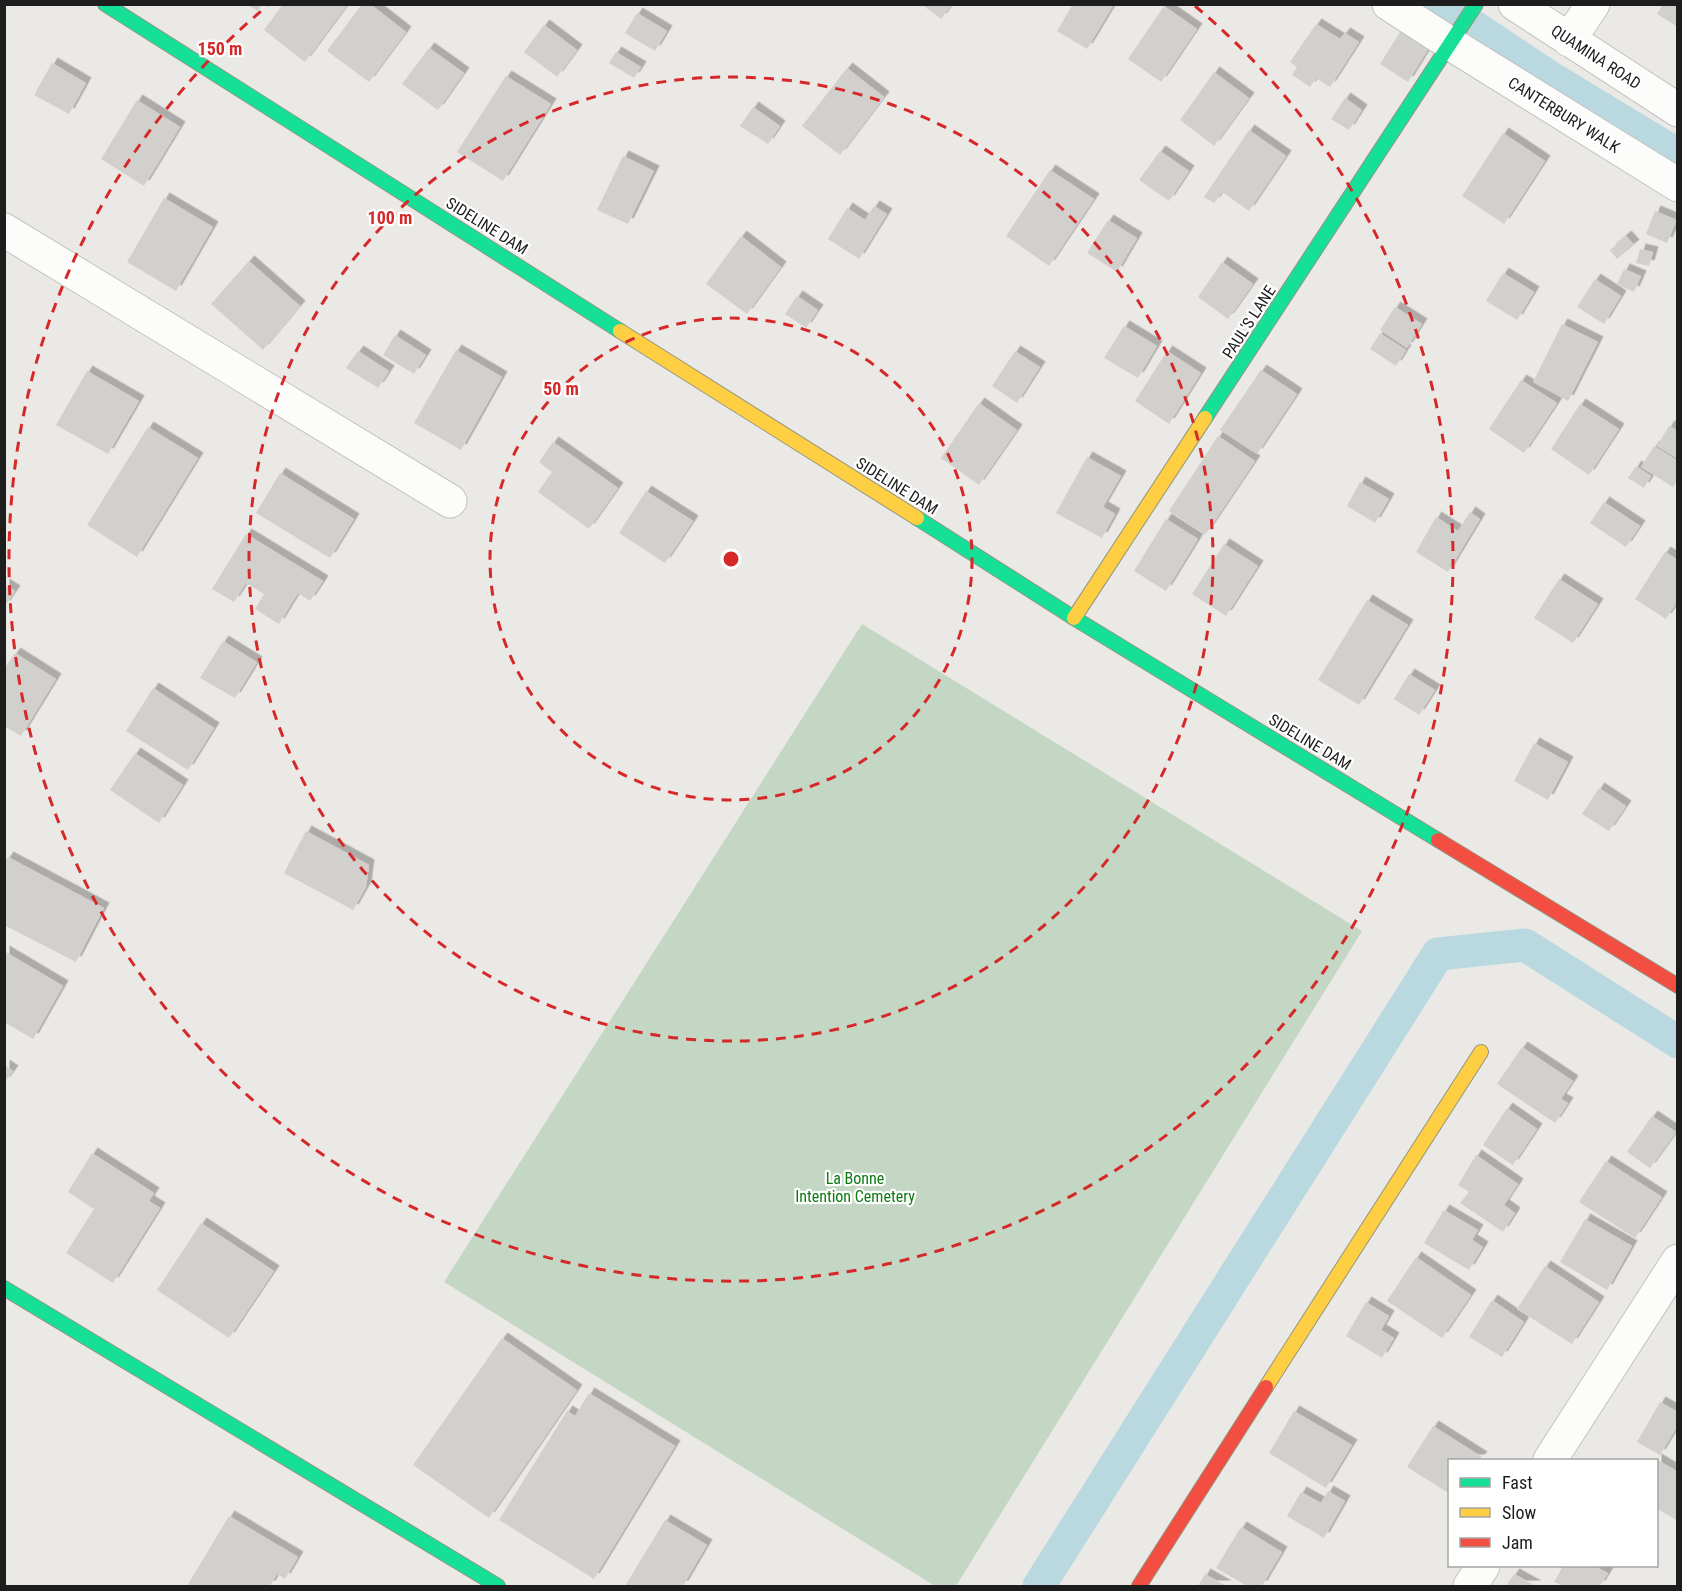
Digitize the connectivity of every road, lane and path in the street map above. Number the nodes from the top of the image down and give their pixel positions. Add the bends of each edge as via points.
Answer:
1 (105, 4) edge
2 (1389, 4) edge
3 (1515, 4) edge
4 (1593, 4) edge
5 (1475, 5) edge
6 (1453, 40) junction
7 (1569, 40) junction
8 (1677, 110) edge
9 (1677, 185) edge
10 (4, 230) edge
11 (450, 501) dead end
12 (1074, 618) junction
13 (1677, 986) edge
14 (1481, 1052) dead end
15 (1677, 1261) edge
16 (4, 1288) edge
17 (1551, 1459) edge
18 (1482, 1567) edge
19 (498, 1587) edge
20 (1139, 1587) edge
21 (1470, 1587) edge

1 - 12 street, SIDELINE DAM
2 - 6 street, CANTERBURY WALK
3 - 7 street, QUAMINA ROAD
4 - 7 street
5 - 6 street
6 - 9 street, CANTERBURY WALK
6 - 12 street, PAUL'S LANE
7 - 8 street, QUAMINA ROAD
10 - 11 street
12 - 13 street, SIDELINE DAM
14 - 20 street
15 - 17 street
16 - 19 street
18 - 21 street

